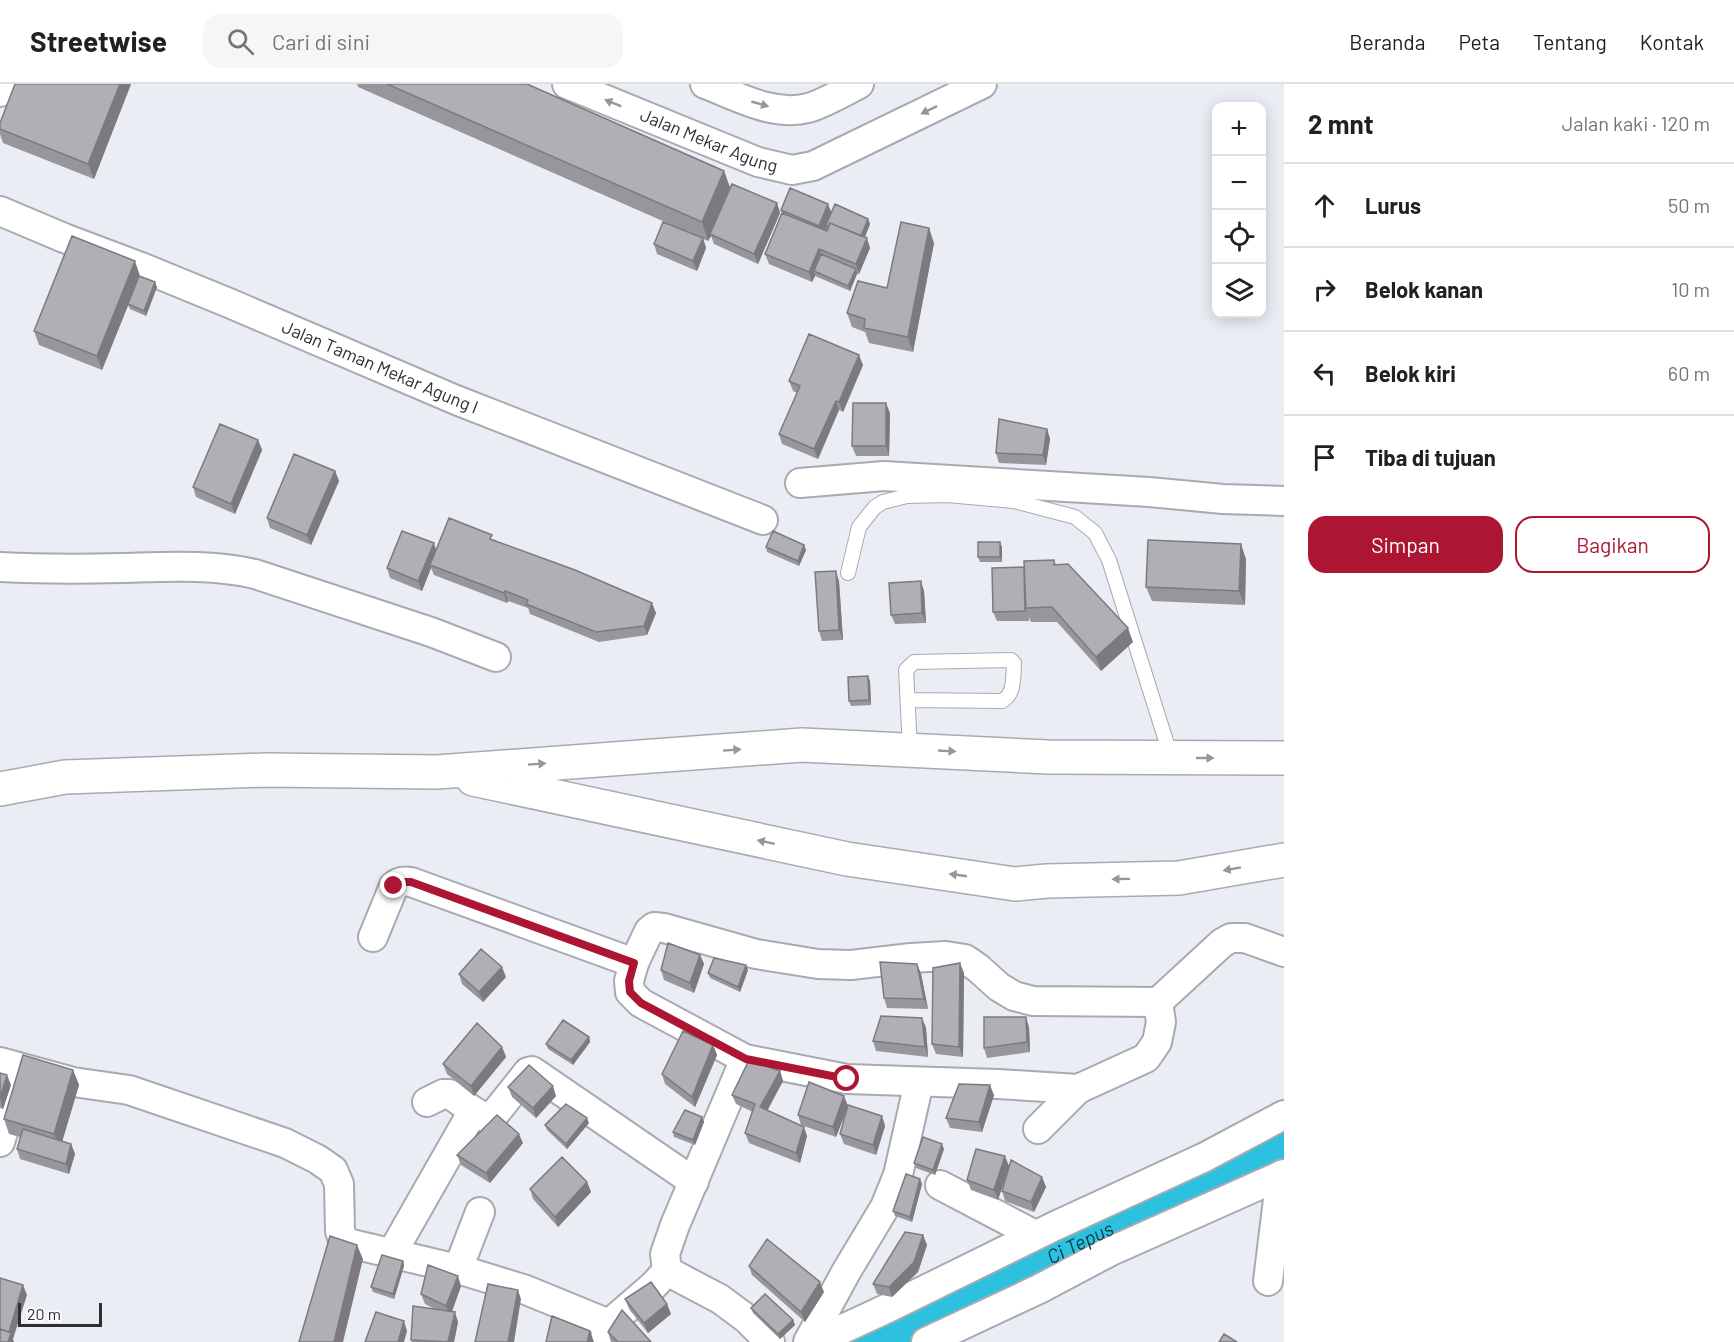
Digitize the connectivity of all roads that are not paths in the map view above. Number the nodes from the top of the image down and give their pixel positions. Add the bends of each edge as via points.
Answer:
1 (3, 84) edge
2 (567, 84) edge
3 (705, 84) edge
4 (859, 84) edge
5 (982, 84) edge
6 (0, 92) edge
7 (0, 211) edge
8 (800, 483) dead end
9 (1014, 492) junction
10 (1284, 501) edge
11 (763, 520) dead end
12 (0, 567) edge
13 (848, 573) dead end
14 (496, 657) dead end
15 (908, 700) junction
16 (910, 749) junction
17 (1171, 758) junction
18 (1284, 758) edge
19 (437, 772) junction
20 (0, 789) edge
21 (1284, 860) edge
22 (373, 937) dead end
23 (1284, 952) edge
24 (634, 963) junction
25 (1158, 1002) junction
26 (746, 1059) junction
27 (11, 1065) edge
28 (919, 1082) junction
29 (1078, 1089) junction
30 (427, 1102) dead end
31 (473, 1111) junction
32 (1284, 1115) edge
33 (1038, 1129) dead end
34 (0, 1142) edge
35 (1282, 1175) edge
36 (694, 1182) junction
37 (940, 1185) dead end
38 (480, 1212) dead end
39 (340, 1231) junction
40 (1035, 1235) junction
41 (392, 1254) junction
42 (330, 1264) edge
43 (458, 1269) junction
44 (667, 1271) junction
45 (1268, 1281) dead end
46 (607, 1333) edge
47 (770, 1342) edge
48 (808, 1342) edge
49 (815, 1342) edge
50 (926, 1342) edge

1 - 6 street
5 -> 2 street, Jalan Mekar Agung via 813,166 792,170 758,162
3 -> 4 street via 783,110 809,108
7 - 11 street, Jalan Taman Mekar Agung I via 456,399
8 - 9 street via 884,476
9 - 10 street via 1149,492
9 - 13 lane via 907,496 883,502 859,527
9 - 17 lane via 1075,517 1095,533 1109,560
12 - 14 street via 233,569 431,632
15 - 15 lane via 1008,698 1014,663 914,662 906,670
15 - 16 lane
16 -> 17 highway via 1047,757
19 -> 16 highway via 802,745
17 -> 18 highway
19 - 20 highway via 266,770 64,777
21 -> 19 highway via 1179,878 1016,884 847,859
22 - 24 street via 394,886 411,882
23 - 25 street via 1245,938 1231,938
24 - 25 street via 654,927 756,954 818,964 851,965 946,956 965,959 999,987 1033,1001
24 - 26 street via 630,992 641,1003
25 - 29 street via 1158,1042 1146,1058
26 - 28 street via 847,1079
26 - 36 street
27 - 34 street
27 - 39 street via 73,1082 129,1090 285,1143 317,1159 333,1170 339,1184
28 - 29 street
28 - 48 street via 898,1175 885,1207
29 - 33 street
30 - 31 street via 450,1094
31 - 36 street via 488,1119 493,1116 532,1071
31 - 41 street
32 - 40 street via 1205,1157
35 - 45 street
35 - 50 street via 1109,1252
36 - 44 street via 665,1254
37 - 40 street
38 - 43 street
39 - 41 street via 348,1243
39 - 42 street
40 - 49 street
41 - 43 street
43 - 46 street via 526,1290
44 - 46 street
44 - 47 street via 720,1299

